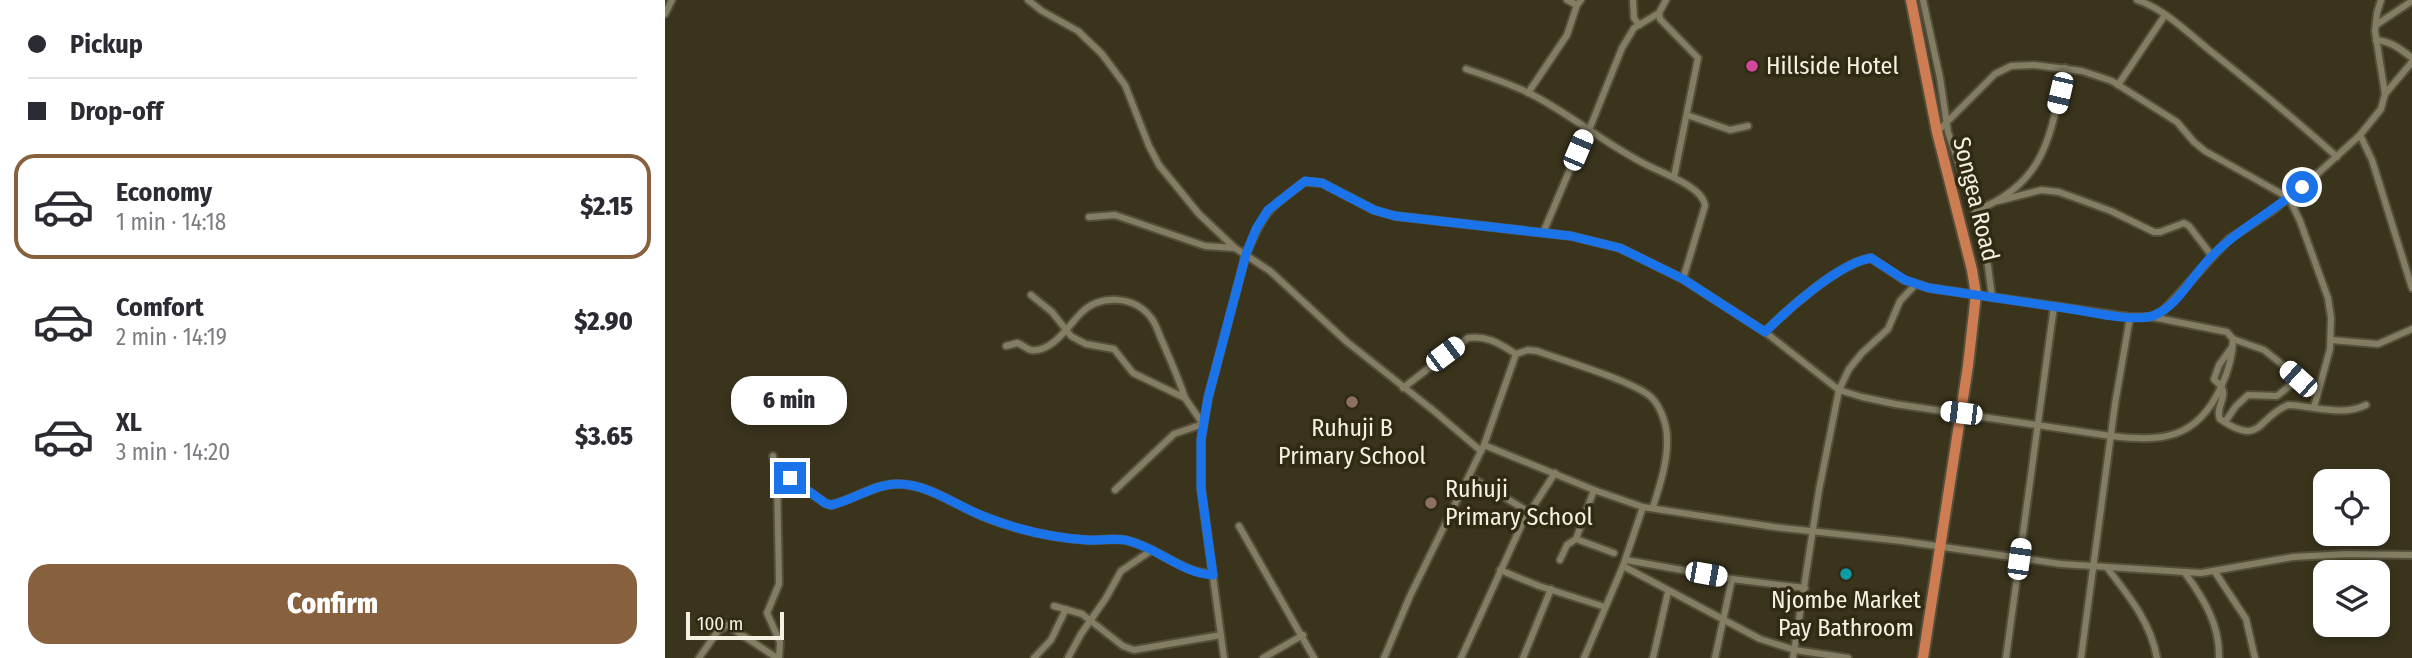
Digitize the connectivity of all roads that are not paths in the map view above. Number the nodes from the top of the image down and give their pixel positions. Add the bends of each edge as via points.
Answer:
1 (672, 0) edge
2 (1028, 0) edge
3 (1567, 0) edge
4 (1633, 0) edge
5 (1666, 0) edge
6 (2137, 0) edge
7 (2381, 0) edge
8 (1916, 1) edge
9 (2412, 1) edge
10 (1579, 3) edge
11 (1659, 13) junction
12 (665, 14) edge
13 (2165, 15) junction
14 (1639, 25) junction
15 (2376, 26) junction
16 (2376, 40) junction
17 (2412, 60) edge
18 (2065, 68) junction
19 (1466, 69) dead end
20 (2118, 85) junction
21 (1528, 93) junction
22 (2385, 94) junction
23 (1687, 115) junction
24 (1946, 123) junction
25 (1748, 126) dead end
26 (1588, 130) junction
27 (1937, 132) junction
28 (2360, 135) junction
29 (2337, 157) junction
30 (1674, 177) junction
31 (2289, 198) junction
32 (1998, 201) junction
33 (1975, 211) junction
34 (1089, 217) dead end
35 (1543, 233) junction
36 (1235, 248) junction
37 (1246, 254) junction
38 (2212, 256) junction
39 (1683, 279) junction
40 (1915, 285) junction
41 (2412, 288) edge
42 (1976, 294) junction
43 (1031, 295) dead end
44 (1992, 297) junction
45 (2054, 306) junction
46 (2130, 317) junction
47 (2152, 317) junction
48 (2412, 329) edge
49 (1067, 331) junction
50 (1765, 332) junction
51 (2331, 340) junction
52 (2233, 342) junction
53 (1006, 346) dead end
54 (1516, 355) junction
55 (2298, 379) junction
56 (2222, 386) junction
57 (1403, 388) junction
58 (1839, 390) junction
59 (2317, 392) junction
60 (1185, 398) junction
61 (2366, 405) dead end
62 (2314, 407) junction
63 (1961, 413) junction
64 (2225, 422) junction
65 (1203, 424) junction
66 (2039, 425) junction
67 (2111, 436) junction
68 (1482, 448) junction
69 (773, 456) dead end
70 (1555, 473) junction
71 (777, 476) junction
72 (1469, 476) junction
73 (1594, 490) junction
74 (1115, 491) dead end
75 (1643, 507) junction
76 (1653, 507) junction
77 (1529, 512) junction
78 (1239, 526) dead end
79 (1813, 532) junction
80 (1576, 539) junction
81 (1941, 547) junction
82 (1152, 550) junction
83 (1614, 553) dead end
84 (2412, 555) edge
85 (2019, 559) junction
86 (1560, 560) dead end
87 (1625, 563) junction
88 (2094, 568) junction
89 (1500, 569) junction
90 (2108, 569) junction
91 (2215, 572) junction
92 (2185, 573) junction
93 (1213, 575) junction
94 (1733, 579) junction
95 (1805, 588) junction
96 (1551, 589) junction
97 (1668, 592) junction
98 (1054, 606) dead end
99 (1605, 607) junction
100 (1066, 609) junction
101 (1089, 620) junction
102 (1724, 621) junction
103 (1221, 635) junction
104 (1303, 635) junction
105 (1795, 650) junction
106 (699, 658) edge
107 (778, 658) edge
108 (1034, 658) edge
109 (1068, 658) edge
110 (1224, 658) edge
111 (1263, 658) edge
112 (1314, 658) edge
113 (1384, 658) edge
114 (1461, 658) edge
115 (1523, 658) edge
116 (1584, 658) edge
117 (1653, 658) edge
118 (1715, 658) edge
119 (1793, 658) edge
120 (1849, 658) edge
121 (1923, 658) edge
122 (2006, 658) edge
123 (2081, 658) edge
124 (2157, 658) edge
125 (2219, 658) edge
126 (2255, 658) edge

1 - 12 street
2 - 36 street via 1078,31 1103,54 1125,86 1159,165 1199,214
3 - 10 street
4 - 14 street
5 - 11 street
6 - 13 street
7 - 15 street
8 - 24 street via 1940,78
8 - 27 highway, Songea Road
9 - 15 street
10 - 21 street via 1567,35
11 - 14 street
11 - 23 street via 1663,24 1698,58
13 - 20 street
13 - 29 street
14 - 26 street via 1622,48
15 - 16 street
16 - 17 street via 2398,47
16 - 22 street
17 - 22 street
18 - 20 street
18 - 24 street via 2027,64 2003,69
18 - 32 street via 2043,155 2030,174
19 - 21 street
20 - 31 street via 2176,122 2205,150
21 - 26 street
22 - 28 street via 2381,109
23 - 25 street via 1730,130
23 - 30 street
24 - 27 street
24 - 33 street
26 - 30 street
26 - 35 street
27 - 42 highway, Songea Road
28 - 29 street
28 - 41 street
29 - 31 street
30 - 39 street via 1705,200
31 - 38 street
31 - 51 street via 2327,298
32 - 33 street
32 - 38 street via 2051,190 2154,232 2184,223
33 - 44 street
34 - 36 street via 1115,215 1205,246
35 - 37 street via 1395,216 1312,180 1268,210
35 - 39 street via 1620,248
36 - 37 street
37 - 57 street
37 - 65 street
38 - 47 street via 2173,303
39 - 50 street
40 - 42 street
40 - 50 street via 1871,258 1862,259 1805,296
40 - 58 street via 1900,301 1888,329 1849,369
42 - 44 street
42 - 63 highway, Songea Road
43 - 49 street
44 - 45 street
45 - 46 street
45 - 66 street
46 - 47 street
46 - 67 street
47 - 52 street via 2227,332
48 - 51 street via 2378,344
49 - 53 street via 1035,350 1017,343
49 - 60 street via 1086,344 1114,349 1133,373
49 - 60 street via 1099,301 1120,300 1143,310 1153,321
50 - 58 street
51 - 59 street
52 - 55 street via 2265,350
52 - 56 street
52 - 56 street via 2215,372 2214,379
54 - 57 street via 1489,339 1468,338
54 - 68 street
54 - 76 street via 1537,351 1631,386 1655,400 1667,437
55 - 59 street
55 - 64 street via 2277,396 2245,396
56 - 64 street via 2217,412
56 - 67 street via 2196,424 2172,436
57 - 68 street
58 - 63 street
58 - 79 street
59 - 62 street
60 - 65 street
61 - 62 street via 2343,412
62 - 64 street via 2288,405 2252,432
63 - 66 street
63 - 81 highway, Songea Road
65 - 74 street via 1174,435
65 - 93 street via 1201,488
66 - 67 street
66 - 85 street
67 - 88 street
68 - 70 street
68 - 72 street
69 - 71 street
70 - 73 street
70 - 77 street
71 - 82 street via 790,478 831,505 881,487 905,485 1042,534 1089,541 1116,539
71 - 107 street via 779,584 767,613 780,642
72 - 77 street
72 - 113 street
73 - 75 street
73 - 80 street
75 - 76 street
75 - 87 street
76 - 79 street
77 - 89 street
78 - 104 street
79 - 81 street
79 - 95 street
80 - 83 street
80 - 86 street via 1567,545
81 - 85 street
81 - 121 highway, Songea Road
82 - 93 street via 1192,572
82 - 101 street via 1121,571
84 - 91 street via 2293,557
85 - 88 street
85 - 122 street
87 - 94 street
87 - 97 street
87 - 99 street
88 - 90 street
88 - 123 street
89 - 96 street
89 - 114 street
90 - 92 street
90 - 124 street via 2144,620
91 - 92 street
91 - 126 street via 2246,619
92 - 125 street via 2213,619
93 - 103 street
94 - 95 street
94 - 102 street
95 - 105 street
96 - 99 street
96 - 115 street
97 - 102 street
97 - 117 street
98 - 100 street
99 - 116 street
100 - 101 street
100 - 108 street via 1051,640
101 - 103 street via 1134,650
101 - 109 street
102 - 105 street
102 - 118 street
103 - 110 street
104 - 111 street
104 - 112 street
105 - 119 street
105 - 120 street
106 - 107 street via 727,625

